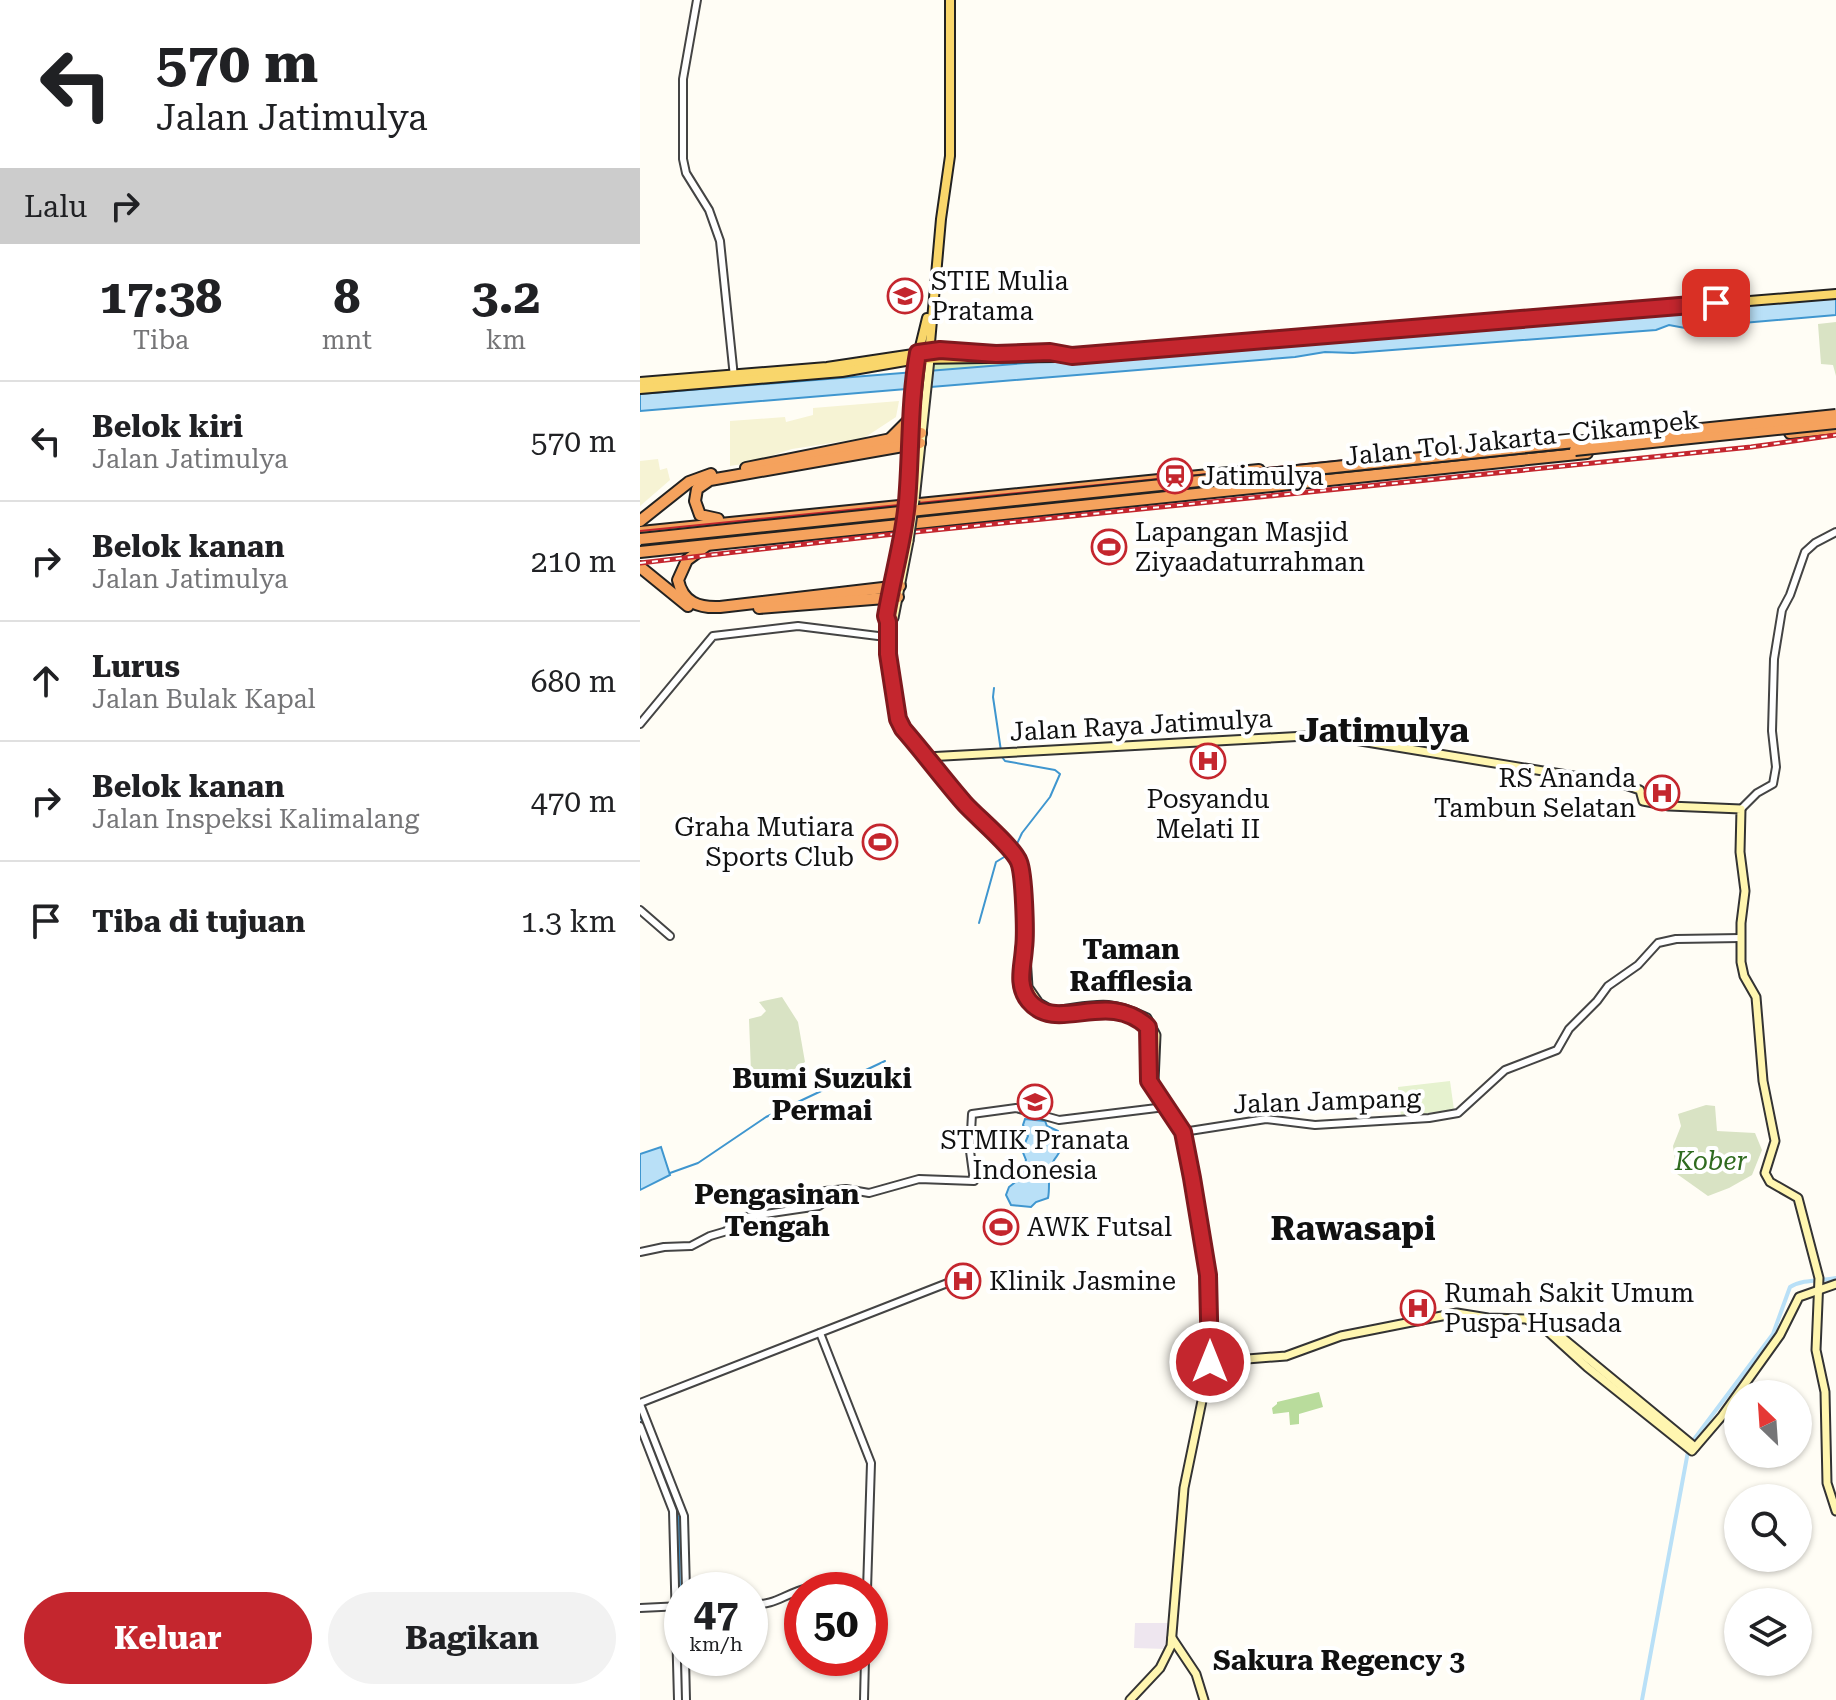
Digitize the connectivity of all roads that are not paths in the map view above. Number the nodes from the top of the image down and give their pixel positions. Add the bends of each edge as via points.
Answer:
1 (697, 0) edge
2 (950, 0) edge
3 (950, 123) junction
4 (1836, 294) edge
5 (930, 358) junction
6 (917, 359) junction
7 (734, 377) junction
8 (640, 382) edge
9 (640, 389) edge
10 (1836, 414) edge
11 (910, 419) junction
12 (1836, 426) edge
13 (889, 439) junction
14 (914, 439) junction
15 (856, 509) junction
16 (640, 521) edge
17 (640, 532) edge
18 (1836, 532) edge
19 (905, 540) junction
20 (640, 542) edge
21 (708, 545) junction
22 (640, 552) edge
23 (640, 567) edge
24 (895, 592) junction
25 (870, 595) junction
26 (886, 637) junction
27 (640, 724) edge
28 (926, 757) junction
29 (1741, 809) junction
30 (640, 910) edge
31 (670, 936) dead end
32 (1741, 938) junction
33 (1165, 1107) junction
34 (1183, 1132) junction
35 (640, 1252) edge
36 (968, 1275) dead end
37 (1836, 1284) edge
38 (1819, 1285) junction
39 (820, 1333) junction
40 (1210, 1362) junction
41 (640, 1404) edge
42 (640, 1426) edge
43 (1836, 1511) edge
44 (677, 1572) edge
45 (686, 1572) edge
46 (868, 1572) edge
47 (664, 1607) edge
48 (640, 1608) edge
49 (1172, 1638) junction
50 (678, 1676) edge
51 (685, 1676) edge
52 (865, 1676) edge
53 (678, 1700) edge
54 (686, 1700) edge
55 (864, 1700) edge
56 (1130, 1700) edge
57 (1204, 1700) edge

1 - 7 street via 683,79 683,159 720,241
2 - 3 main road
3 - 5 main road
3 - 6 main road via 926,326
4 - 5 main road via 1063,355
5 - 6 main road
5 - 14 main road via 928,392
6 - 7 main road
6 - 11 main road
7 - 8 main road
7 - 9 main road
10 - 15 highway, Jalan Tol Jakarta–Cikampek
10 - 20 highway, bridge
11 - 13 highway
11 - 14 main road
12 - 20 highway, bridge
12 - 21 highway, Jalan Tol Jakarta–Cikampek
13 - 14 highway
13 - 16 highway via 698,478
14 - 15 highway via 788,468 721,477 702,484 695,497 700,515 711,518
14 - 19 main road, bridge
14 - 19 main road, bridge via 915,500
15 - 17 highway, Jalan Tol Jakarta–Cikampek
18 - 29 street via 1805,552 1782,610 1773,680 1775,775 1773,784
19 - 24 main road
21 - 22 highway, Jalan Tol Jakarta–Cikampek
21 - 25 highway via 687,560 678,576 683,594 702,607
23 - 25 highway via 683,603 704,610
24 - 25 highway
24 - 26 main road via 886,616
26 - 27 street via 798,626 713,636
26 - 28 main road via 899,724
28 - 29 main road, Jalan Raya Jatimulya via 1332,736 1622,784 1640,790 1643,801 1657,805
28 - 33 main road via 1013,853 1021,869 1022,988 1036,1008 1054,1016 1096,1009 1145,1024 1153,1088
29 - 32 main road
30 - 31 street
32 - 34 street, Jalan Jampang via 1658,943 1608,986 1557,1050 1505,1070 1458,1113 1315,1125 1266,1119
32 - 38 main road via 1743,973 1756,997 1763,1081 1775,1141 1765,1175 1799,1200
33 - 34 main road
33 - 35 street via 1059,1120 1016,1108 972,1114 974,1181 919,1179 869,1193 825,1191 819,1206 732,1219 727,1231 697,1245
34 - 40 main road via 1208,1275
36 - 39 street
37 - 38 main road
38 - 40 main road via 1799,1297 1768,1354 1722,1416 1690,1447 1529,1315 1457,1313 1341,1336 1286,1356
38 - 43 main road via 1816,1350 1825,1392 1827,1483
39 - 41 street
39 - 46 street via 871,1463
40 - 49 main road via 1184,1488
41 - 45 street via 684,1516
42 - 44 street via 673,1511
47 - 48 street
49 - 56 main road via 1160,1668
49 - 57 main road via 1196,1674
50 - 53 street
51 - 54 street
52 - 55 street

